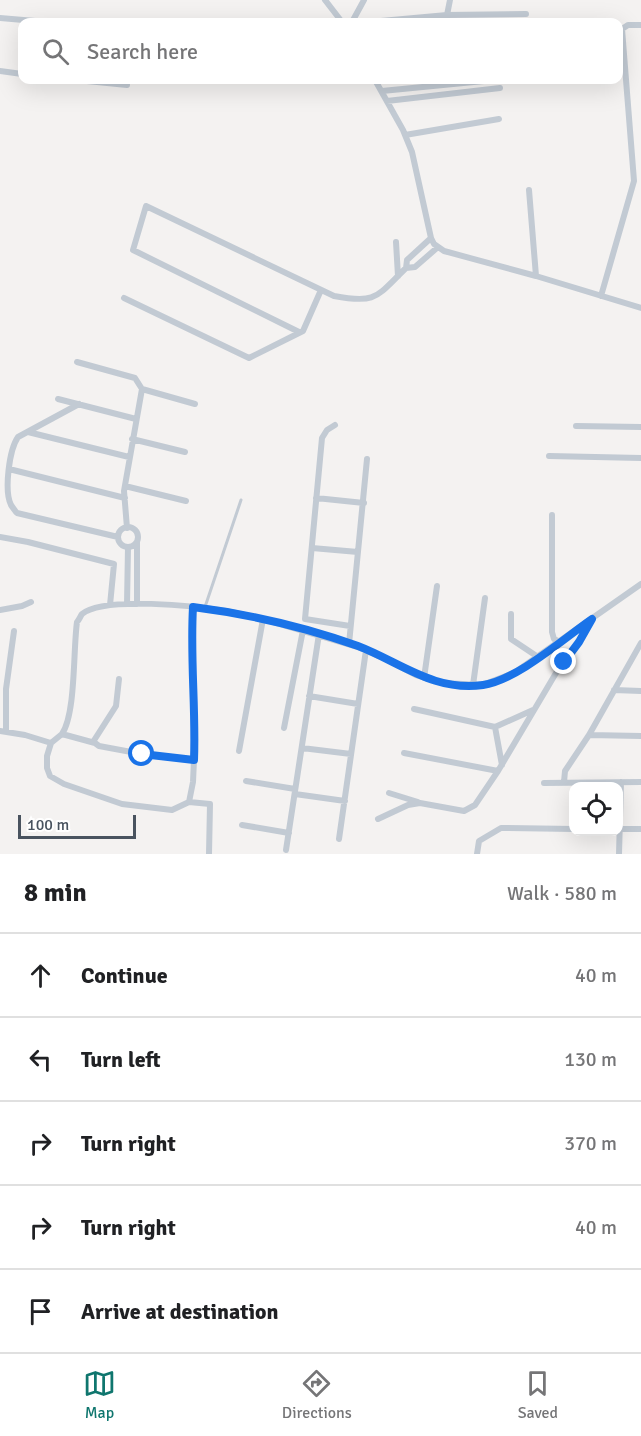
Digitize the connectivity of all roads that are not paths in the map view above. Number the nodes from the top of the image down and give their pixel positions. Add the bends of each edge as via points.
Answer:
1 (324, 0) edge
2 (364, 0) edge
3 (450, 0) edge
4 (526, 14) dead end
5 (447, 15) junction
6 (0, 18) edge
7 (339, 18) edge
8 (354, 18) edge
9 (414, 18) edge
10 (18, 20) edge
11 (641, 25) edge
12 (623, 28) edge
13 (623, 42) edge
14 (0, 71) edge
15 (18, 73) edge
16 (117, 84) edge
17 (377, 84) edge
18 (457, 84) edge
19 (127, 85) dead end
20 (500, 88) dead end
21 (382, 92) junction
22 (387, 101) junction
23 (499, 119) dead end
24 (405, 135) junction
25 (529, 190) dead end
26 (431, 238) junction
27 (396, 243) dead end
28 (438, 247) junction
29 (406, 268) junction
30 (398, 276) junction
31 (536, 276) junction
32 (321, 290) junction
33 (601, 296) junction
34 (124, 298) dead end
35 (641, 308) edge
36 (299, 332) junction
37 (77, 362) dead end
38 (142, 389) junction
39 (58, 399) dead end
40 (195, 404) dead end
41 (79, 405) junction
42 (136, 419) junction
43 (335, 425) dead end
44 (576, 426) dead end
45 (641, 427) edge
46 (28, 432) junction
47 (132, 439) junction
48 (185, 452) dead end
49 (549, 456) dead end
50 (129, 457) junction
51 (641, 458) edge
52 (368, 459) dead end
53 (9, 470) junction
54 (125, 486) junction
55 (124, 498) junction
56 (316, 498) junction
57 (241, 500) dead end
58 (186, 501) dead end
59 (364, 503) junction
60 (552, 515) dead end
61 (127, 528) junction
62 (0, 537) edge
63 (118, 537) junction
64 (136, 542) junction
65 (128, 547) junction
66 (312, 548) junction
67 (358, 552) junction
68 (641, 584) edge
69 (437, 586) dead end
70 (485, 598) dead end
71 (31, 602) dead end
72 (127, 604) junction
73 (137, 604) junction
74 (110, 605) junction
75 (193, 607) junction
76 (205, 609) junction
77 (0, 610) edge
78 (511, 614) dead end
79 (263, 619) junction
80 (592, 619) junction
81 (351, 626) junction
82 (303, 630) junction
83 (14, 631) dead end
84 (319, 634) junction
85 (560, 642) junction
86 (641, 643) edge
87 (349, 644) junction
88 (366, 650) junction
89 (538, 657) junction
90 (424, 678) junction
91 (119, 679) dead end
92 (473, 685) junction
93 (614, 690) junction
94 (641, 691) edge
95 (309, 696) junction
96 (358, 704) junction
97 (414, 709) dead end
98 (534, 710) junction
99 (495, 727) junction
100 (284, 728) dead end
101 (3, 732) edge
102 (62, 734) junction
103 (589, 735) junction
104 (641, 736) edge
105 (51, 742) junction
106 (93, 742) junction
107 (302, 748) junction
108 (239, 751) dead end
109 (404, 753) dead end
110 (351, 754) junction
111 (194, 760) junction
112 (502, 765) junction
113 (498, 771) junction
114 (246, 781) dead end
115 (564, 782) junction
116 (569, 782) edge
117 (623, 782) edge
118 (641, 782) edge
119 (544, 783) dead end
120 (295, 791) junction
121 (389, 793) dead end
122 (345, 801) junction
123 (189, 802) junction
124 (424, 804) junction
125 (378, 819) dead end
126 (242, 825) dead end
127 (569, 829) edge
128 (623, 829) edge
129 (641, 830) edge
130 (289, 832) junction
131 (619, 836) edge
132 (339, 839) dead end
133 (286, 850) dead end
134 (209, 854) edge
135 (477, 854) edge
136 (620, 854) edge

1 - 7 street
2 - 8 street
3 - 5 street
4 - 5 street
5 - 9 street
6 - 10 street
11 - 12 street
13 - 33 street via 634,182
14 - 15 street
16 - 19 street
17 - 21 street
18 - 21 street
20 - 22 street
21 - 22 street
22 - 24 street
23 - 24 street
24 - 26 street via 416,164
25 - 31 street
26 - 28 street
26 - 29 street via 407,260
27 - 30 street
28 - 29 street via 415,267
28 - 31 street
29 - 30 street
30 - 32 street via 370,300 334,296
31 - 33 street
32 - 36 street via 303,331
32 - 36 street via 146,206 133,250
33 - 35 street
34 - 36 street via 249,358
37 - 38 street via 135,378
38 - 40 street
38 - 42 street
39 - 41 street
41 - 42 street
41 - 46 street
42 - 47 street
43 - 56 street via 322,438
44 - 45 street
46 - 50 street
46 - 53 street via 14,444
47 - 48 street
47 - 50 street
49 - 51 street
50 - 54 street
52 - 59 street
53 - 55 street
53 - 63 street via 9,497 17,513
54 - 55 street
54 - 58 street
55 - 61 street
56 - 59 street
56 - 66 street
57 - 76 lane
59 - 67 street
60 - 85 street via 552,632
61 - 63 street
61 - 64 street via 137,532
62 - 74 street via 114,564
63 - 65 street
64 - 65 street
64 - 73 street
65 - 72 street
66 - 67 street
66 - 81 street via 305,619
67 - 81 street
68 - 80 street
69 - 90 street
70 - 92 street
71 - 77 street
72 - 73 street
72 - 74 street
73 - 75 street
74 - 102 street via 83,614 77,622 72,689
75 - 76 street
75 - 111 street
76 - 79 street
78 - 89 street via 511,639
79 - 82 street
79 - 108 street
80 - 85 street
80 - 98 street
81 - 87 street
82 - 84 street
82 - 100 street
83 - 101 street
84 - 87 street
84 - 95 street
85 - 89 street
86 - 93 street
87 - 88 street
88 - 90 street
88 - 96 street
89 - 92 street via 501,680
90 - 92 street
91 - 106 street via 116,706
93 - 94 street
93 - 103 street
95 - 96 street
95 - 107 street
96 - 110 street
97 - 99 street
98 - 99 street
98 - 112 street
99 - 112 street
101 - 105 street
102 - 105 street
102 - 106 street
103 - 104 street
103 - 115 street via 565,771
105 - 123 street via 47,768 50,776 64,784 122,804 172,810
106 - 111 street via 142,754
107 - 110 street
107 - 120 street
109 - 113 street
110 - 122 street
111 - 123 street
112 - 113 street
113 - 124 street via 479,801 468,810
114 - 120 street
115 - 116 street
115 - 119 street
117 - 118 street
120 - 122 street
120 - 130 street
121 - 124 street
122 - 132 street
123 - 134 street via 210,804
124 - 125 street via 408,805
126 - 130 street
127 - 135 street via 501,828 479,841
128 - 129 street
130 - 133 street
131 - 136 street

